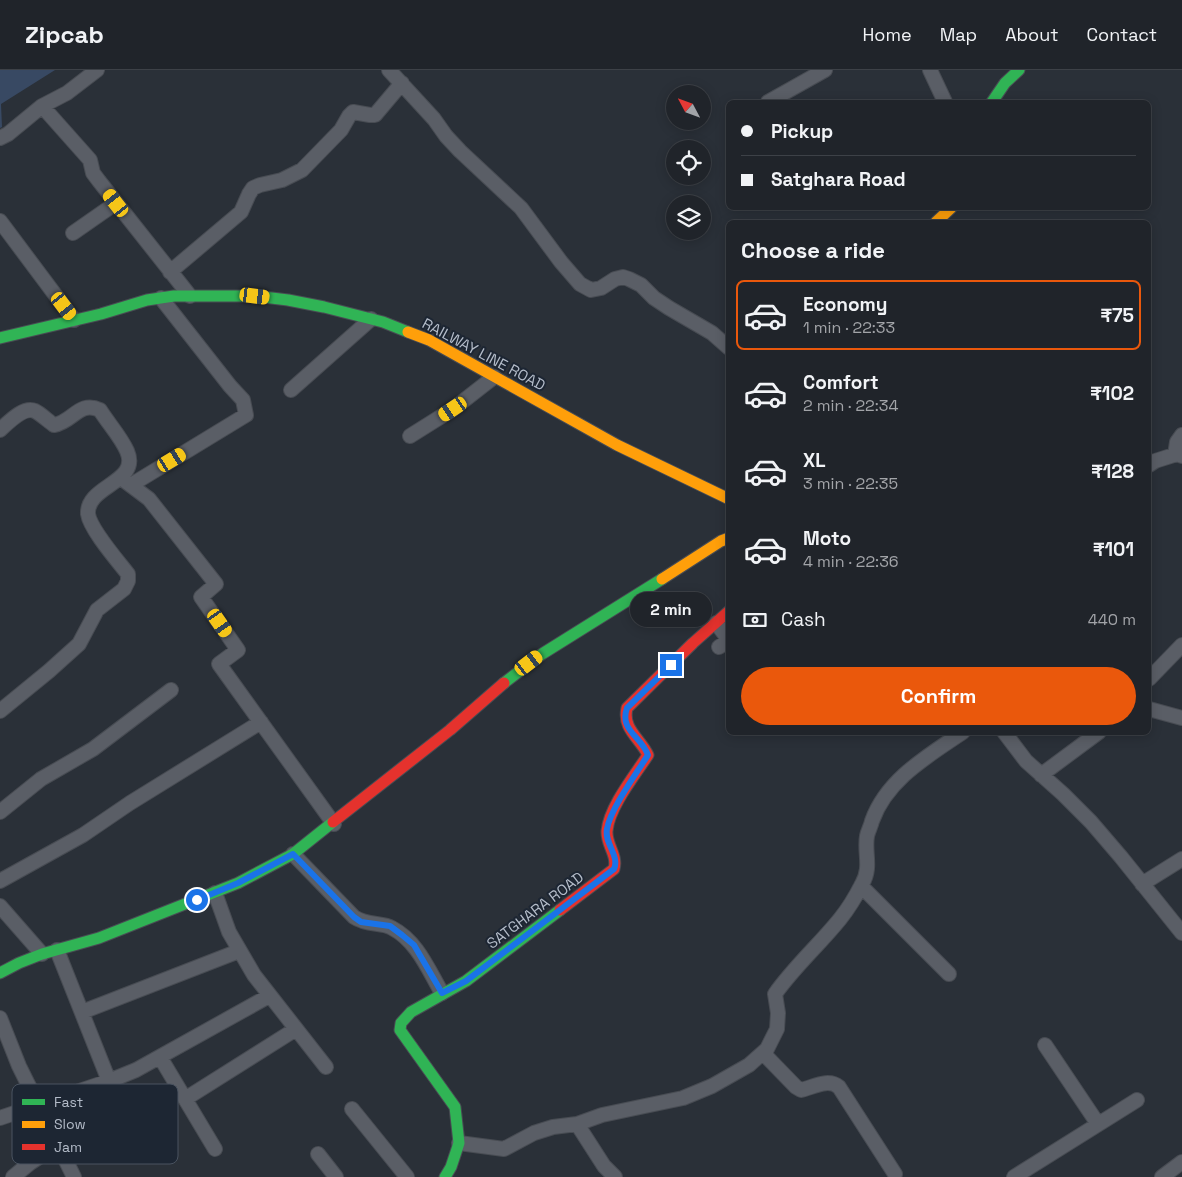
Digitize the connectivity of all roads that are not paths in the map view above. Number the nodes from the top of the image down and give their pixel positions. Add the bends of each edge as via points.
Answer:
1 (97, 70) edge
2 (389, 70) edge
3 (825, 70) edge
4 (930, 70) edge
5 (1017, 71) edge
6 (402, 83) junction
7 (772, 100) edge
8 (944, 100) edge
9 (993, 100) edge
10 (42, 106) junction
11 (0, 138) edge
12 (116, 203) junction
13 (950, 210) edge
14 (938, 220) edge
15 (0, 221) edge
16 (73, 234) dead end
17 (170, 272) junction
18 (190, 296) junction
19 (161, 298) junction
20 (371, 319) junction
21 (74, 320) junction
22 (0, 338) edge
23 (726, 345) edge
24 (494, 377) junction
25 (291, 390) dead end
26 (0, 430) edge
27 (1182, 435) edge
28 (410, 436) dead end
29 (1178, 455) edge
30 (1151, 464) edge
31 (126, 481) junction
32 (726, 498) edge
33 (726, 539) edge
34 (726, 614) edge
35 (716, 623) junction
36 (726, 636) edge
37 (726, 642) edge
38 (1182, 644) edge
39 (719, 647) dead end
40 (1151, 677) edge
41 (171, 690) dead end
42 (1151, 710) edge
43 (0, 711) edge
44 (1176, 716) edge
45 (261, 722) junction
46 (1182, 729) edge
47 (958, 735) edge
48 (1006, 735) edge
49 (1095, 735) edge
50 (1041, 775) junction
51 (0, 812) edge
52 (334, 824) junction
53 (293, 854) junction
54 (1182, 859) edge
55 (0, 881) edge
56 (1142, 884) junction
57 (861, 886) junction
58 (215, 892) junction
59 (0, 906) edge
60 (1182, 933) edge
61 (57, 950) junction
62 (239, 951) junction
63 (42, 954) junction
64 (0, 973) edge
65 (949, 974) dead end
66 (442, 993) junction
67 (269, 996) junction
68 (82, 1012) junction
69 (0, 1018) edge
70 (296, 1029) junction
71 (1045, 1045) dead end
72 (762, 1053) junction
73 (160, 1057) junction
74 (326, 1067) dead end
75 (109, 1081) junction
76 (28, 1084) edge
77 (100, 1084) edge
78 (176, 1084) edge
79 (178, 1087) edge
80 (185, 1099) junction
81 (1137, 1100) dead end
82 (352, 1109) dead end
83 (12, 1114) edge
84 (0, 1118) edge
85 (576, 1124) junction
86 (1098, 1124) junction
87 (459, 1143) junction
88 (215, 1149) dead end
89 (318, 1154) dead end
90 (1182, 1162) edge
91 (29, 1164) edge
92 (67, 1164) edge
93 (895, 1174) dead end
94 (13, 1177) edge
95 (74, 1177) edge
96 (336, 1177) edge
97 (407, 1177) edge
98 (445, 1177) edge
99 (615, 1177) edge
100 (1014, 1177) edge
101 (1162, 1177) edge

1 - 10 street via 67,93
2 - 6 street
3 - 7 street
4 - 8 street
5 - 9 street
6 - 17 street via 375,115 353,112 348,116 341,130 302,170 253,188 241,212
6 - 23 street via 460,151 521,208 580,284 591,290 615,279 629,279
10 - 11 street
10 - 12 street via 90,160 93,173
12 - 16 street
12 - 17 street
13 - 14 street
15 - 21 street
17 - 18 street
18 - 19 street, RAILWAY LINE ROAD
18 - 20 street, RAILWAY LINE ROAD via 255,296 288,300
19 - 21 street, RAILWAY LINE ROAD
19 - 31 street via 244,400 246,415
20 - 24 street, RAILWAY LINE ROAD via 429,340
20 - 25 street
21 - 22 street, RAILWAY LINE ROAD
24 - 28 street via 453,409
24 - 32 street, RAILWAY LINE ROAD via 617,445
26 - 31 street via 29,410 54,425 86,407 93,407 100,410 127,451 130,459
27 - 29 street via 1177,442
29 - 30 street
31 - 43 street via 91,501 88,513 92,525 128,574 124,589 97,610 79,644
31 - 45 street via 149,499 216,584 202,597 238,650 219,664
33 - 52 street via 542,654
34 - 35 street, SATGHARA ROAD
35 - 36 street
35 - 66 street, SATGHARA ROAD via 627,708 625,723 648,755 607,829 607,839 616,859 614,869 466,981
37 - 39 street
38 - 40 street
41 - 51 street via 93,750 41,779
42 - 44 street
44 - 46 street
45 - 52 street
45 - 55 street via 84,835
47 - 57 street via 911,769 893,786 876,810 867,836 869,863
48 - 50 street
49 - 50 street
50 - 56 street via 1076,806
52 - 53 street
53 - 58 street
53 - 66 street via 354,917 361,922 390,926 414,945
54 - 56 street
56 - 60 street
57 - 65 street
57 - 72 street via 841,918 775,994 777,1029 767,1050
58 - 61 street via 98,938
58 - 62 street
59 - 63 street
61 - 63 street
61 - 68 street
62 - 67 street
62 - 68 street
63 - 64 street
66 - 87 street, SATGHARA ROAD via 411,1012 401,1022 400,1030 455,1107
67 - 70 street
67 - 73 street
68 - 75 street
69 - 76 street
70 - 74 street
70 - 80 street
71 - 86 street
72 - 85 street via 712,1086 683,1098 602,1115
72 - 93 street via 801,1090 829,1082 839,1087
73 - 75 street
73 - 78 street
75 - 77 street
79 - 80 street
80 - 88 street
81 - 86 street
82 - 97 street
83 - 84 street
85 - 87 street via 534,1133 504,1148
85 - 99 street
86 - 100 street
87 - 98 street, SATGHARA ROAD
89 - 96 street
90 - 101 street
91 - 94 street
92 - 95 street

